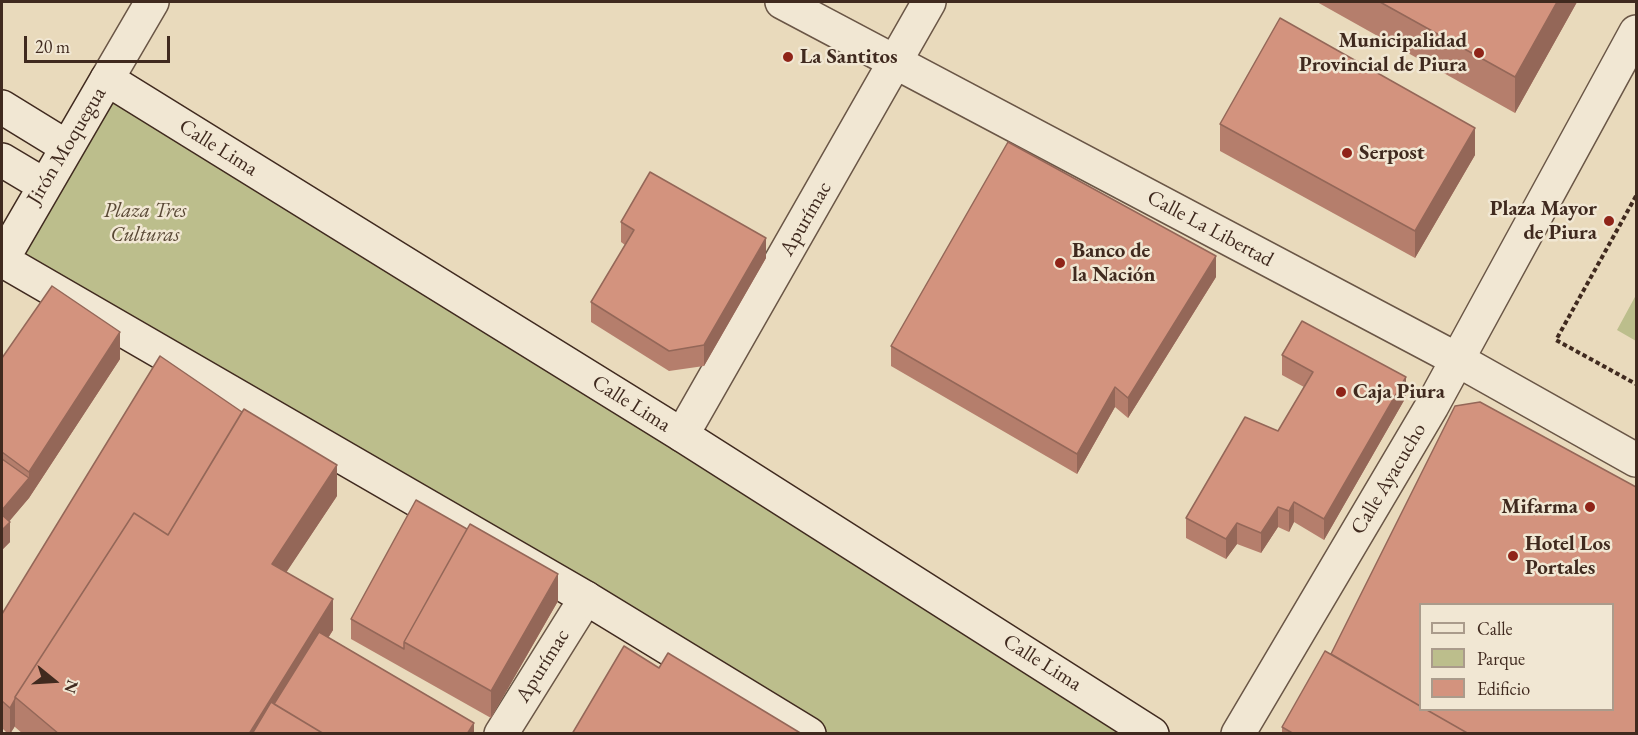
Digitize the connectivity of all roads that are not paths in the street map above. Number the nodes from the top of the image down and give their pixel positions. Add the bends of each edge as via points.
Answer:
1 (152, 2) edge
2 (782, 2) edge
3 (928, 2) edge
4 (1636, 32) edge
5 (895, 62) junction
6 (107, 79) junction
7 (2, 107) edge
8 (67, 147) junction
9 (2, 160) edge
10 (44, 185) junction
11 (2, 260) edge
12 (1458, 360) junction
13 (682, 435) junction
14 (1636, 460) edge
15 (586, 598) junction
16 (501, 734) edge
17 (809, 734) edge
18 (1152, 734) edge
19 (1238, 734) edge

1 - 6 street, Jirón Moquegua
2 - 5 street, Calle La Libertad
3 - 5 street, Apurímac
4 - 12 street, Calle Ayacucho
5 - 12 street, Calle La Libertad
5 - 13 street, Apurímac
6 - 8 street, Jirón Moquegua
6 - 13 street, Calle Lima
7 - 8 street
8 - 10 street, Jirón Moquegua
9 - 10 street
10 - 11 street, Jirón Moquegua
11 - 15 street
12 - 14 street, Calle La Libertad
12 - 19 street, Calle Ayacucho
13 - 18 street, Calle Lima
15 - 16 street, Apurímac
15 - 17 street

